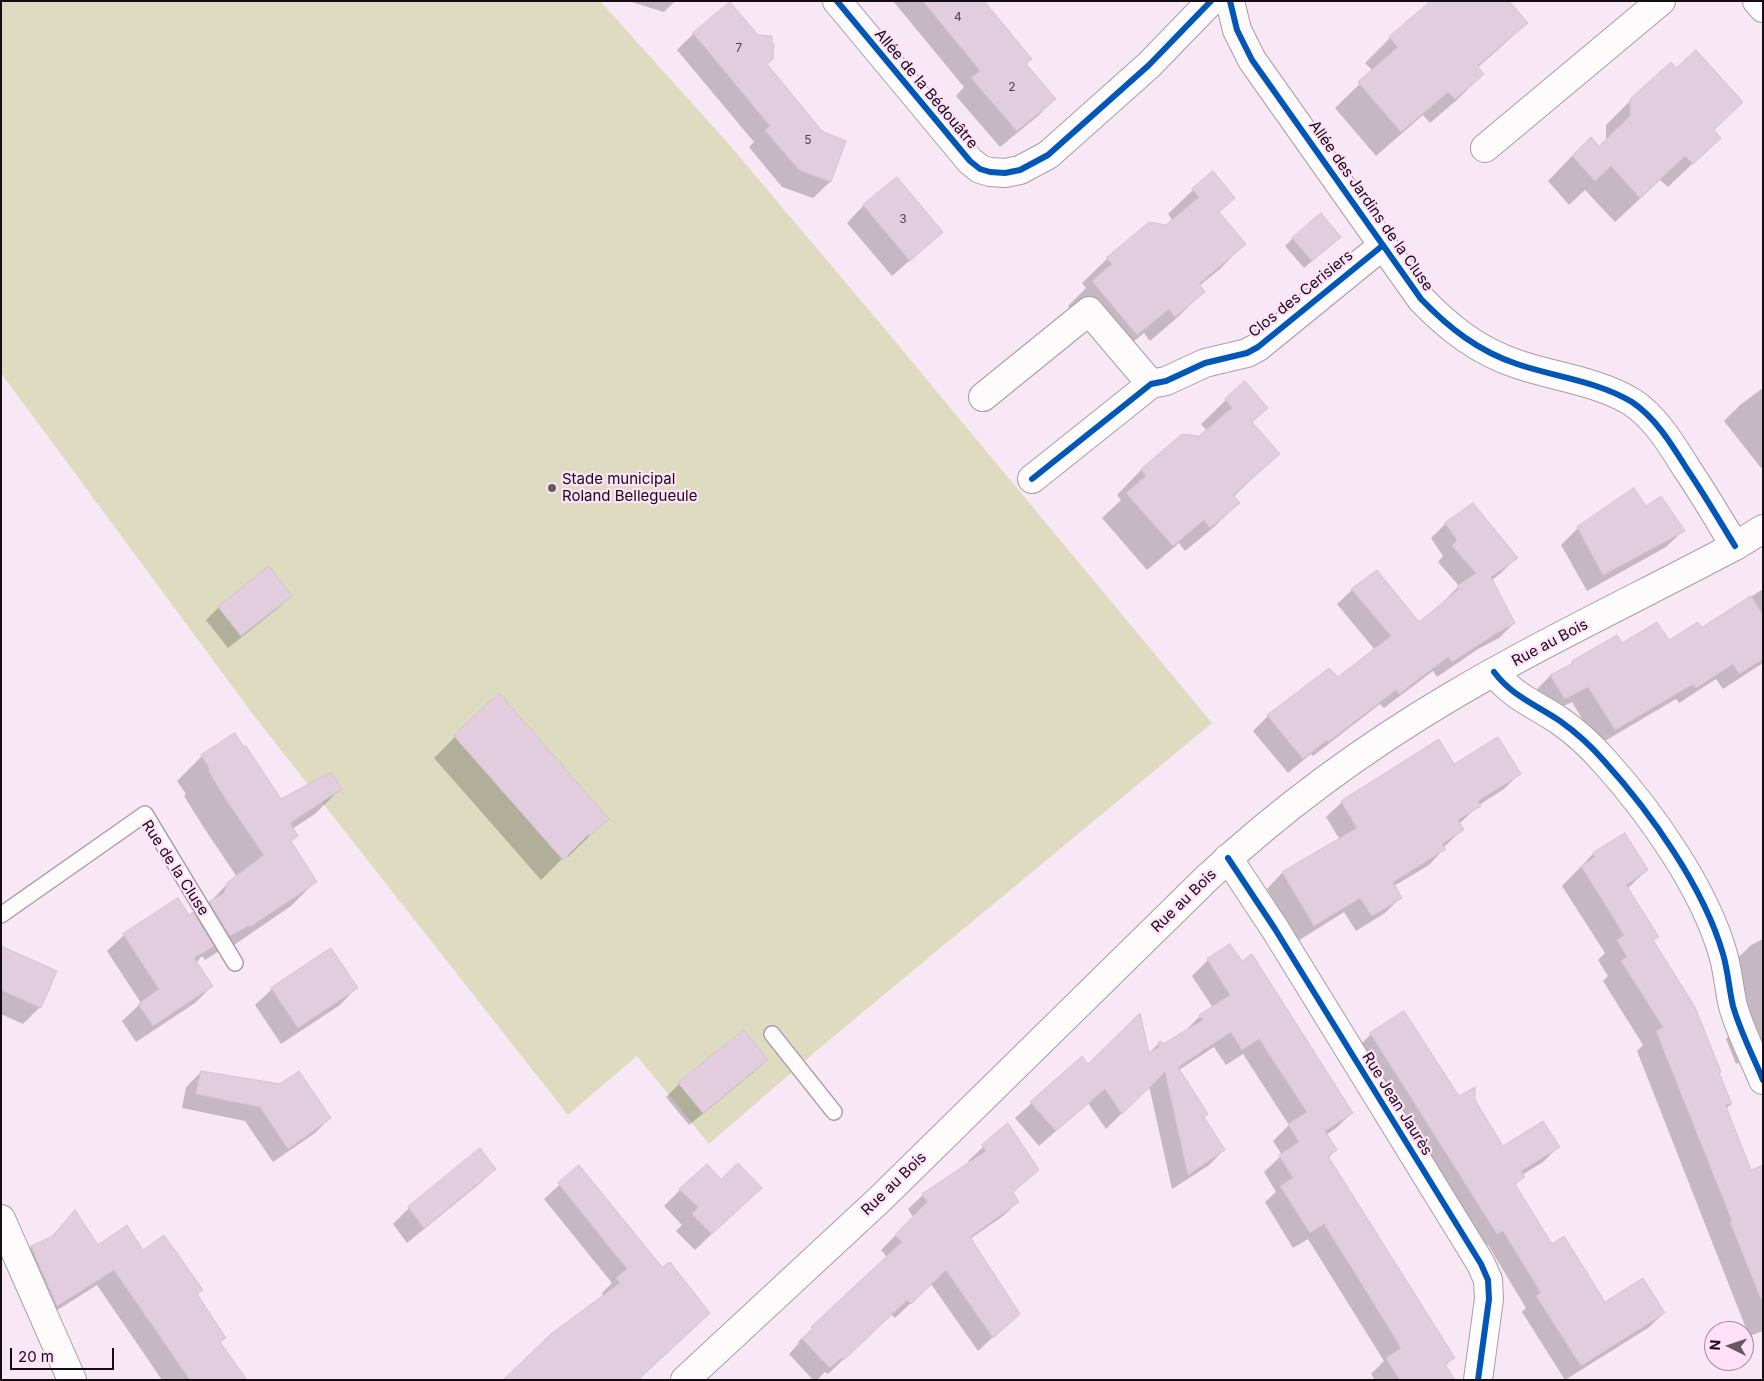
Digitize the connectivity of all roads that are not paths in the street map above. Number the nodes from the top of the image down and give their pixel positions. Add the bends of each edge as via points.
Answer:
1 (837, 1) edge
2 (1211, 1) edge
3 (1230, 1) edge
4 (1661, 1) edge
5 (1757, 1) edge
6 (1763, 8) edge
7 (1485, 148) dead end
8 (1382, 246) junction
9 (1150, 384) junction
10 (983, 397) dead end
11 (1032, 479) dead end
12 (1763, 529) edge
13 (1735, 546) junction
14 (1494, 672) junction
15 (1228, 858) junction
16 (1, 915) edge
17 (235, 963) dead end
18 (772, 1034) dead end
19 (1763, 1080) edge
20 (834, 1112) dead end
21 (1, 1219) edge
22 (72, 1380) edge
23 (685, 1380) edge
24 (1478, 1380) edge

1 - 2 street, Allée de la Bédouâtre via 970,162 980,169 1005,173 1020,170 1048,155 1149,66
3 - 8 street, Allée des Jardins de la Cluse via 1237,30 1252,60
4 - 7 street
5 - 6 street
8 - 9 street, Clos des Cerisiers via 1258,347
8 - 13 street, Allée des Jardins de la Cluse via 1420,299 1467,340 1519,364 1596,386 1632,402 1648,415 1675,450
9 - 10 street via 1089,311
9 - 11 street, Clos des Cerisiers
12 - 13 street, Rue au Bois
13 - 14 street, Rue au Bois
14 - 15 street, Rue au Bois via 1374,746
14 - 19 street via 1513,692 1588,743 1656,826 1706,910 1723,954 1734,1008
15 - 23 street, Rue au Bois via 879,1200
15 - 24 street, Rue Jean Jaurès via 1481,1264 1488,1280 1489,1299
16 - 17 lane, Rue de la Cluse via 144,814
18 - 20 lane
21 - 22 street

